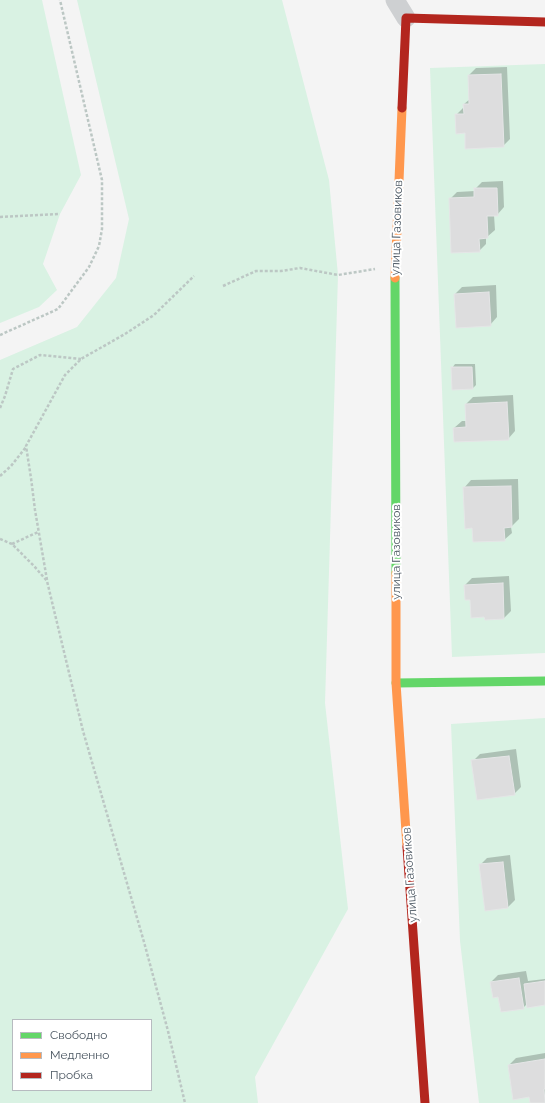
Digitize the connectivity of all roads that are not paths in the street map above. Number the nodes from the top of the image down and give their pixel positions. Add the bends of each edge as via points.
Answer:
1 (395, 0) edge
2 (406, 9) edge
3 (545, 22) edge
4 (545, 681) edge
5 (396, 683) junction
6 (425, 1103) edge

1 - 2 street
2 - 3 street
2 - 5 street, улица Газовиков via 396,266
4 - 5 street
5 - 6 street, улица Газовиков

